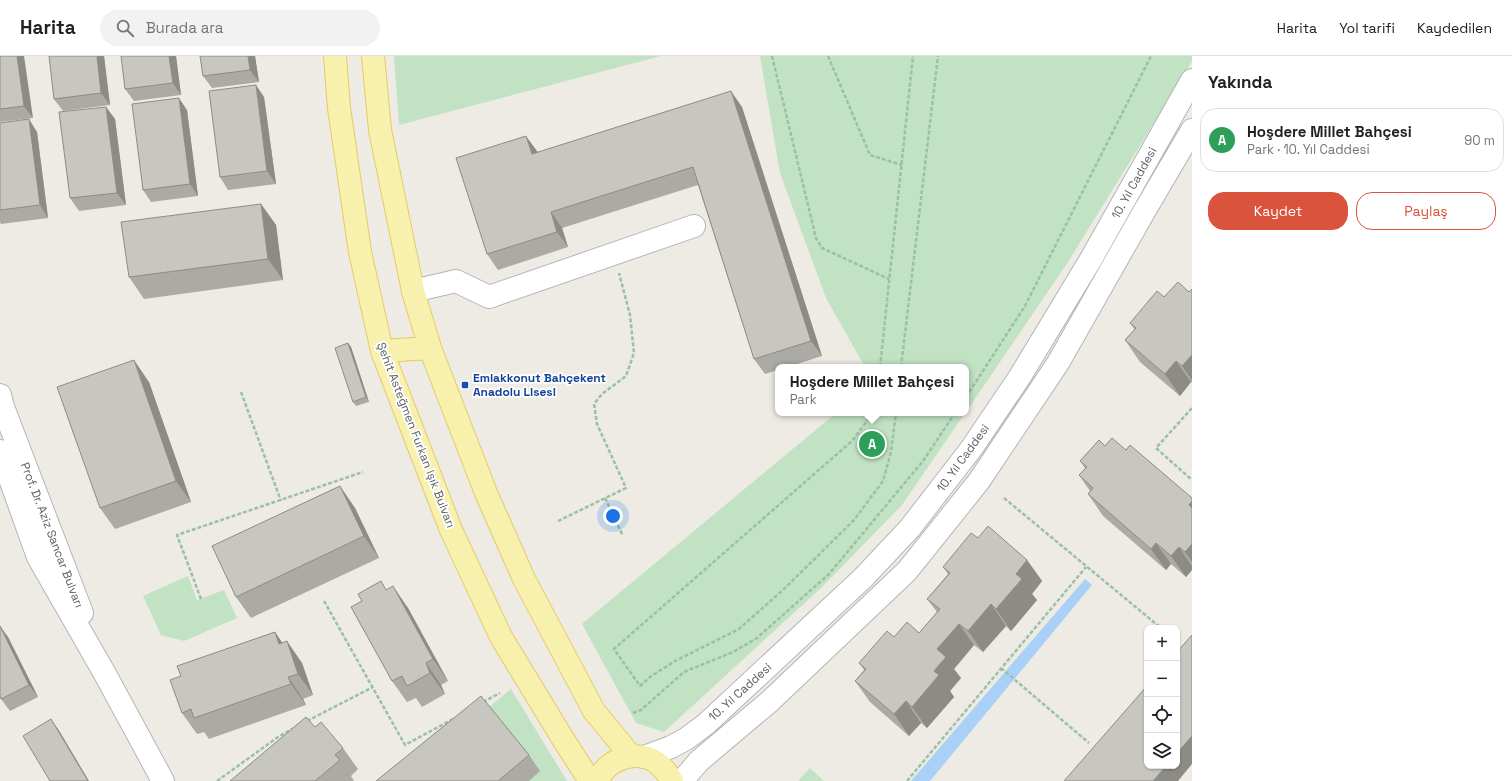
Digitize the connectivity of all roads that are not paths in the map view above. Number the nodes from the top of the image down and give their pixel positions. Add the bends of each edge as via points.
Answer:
1 (335, 56) edge
2 (373, 56) edge
3 (1192, 80) edge
4 (1192, 130) edge
5 (694, 226) dead end
6 (413, 291) junction
7 (430, 348) junction
8 (382, 351) junction
9 (0, 395) edge
10 (0, 451) edge
11 (105, 674) junction
12 (637, 757) junction
13 (163, 781) edge
14 (590, 781) edge
15 (598, 781) edge
16 (672, 781) edge
17 (684, 781) edge

1 - 8 main road, Şehit Asteğmen Furkan Işık Bulvarı via 339,108 360,252
2 - 6 main road via 380,130
3 - 12 street, 10. Yıl Caddesi via 1092,259 1019,378 971,449 910,528 863,578 706,724 671,747
4 - 17 street, 10. Yıl Caddesi via 1058,362 979,481 907,571 769,702 699,761
5 - 6 street via 489,297 456,281
6 - 7 main road
7 - 8 main road
7 - 12 main road via 486,493 524,579 594,711
8 - 14 main road, Şehit Asteğmen Furkan Işık Bulvarı via 451,530 501,637
9 - 11 street, Prof. Dr. Aziz Sancar Bulvarı
10 - 11 street, Prof. Dr. Aziz Sancar Bulvarı via 38,557
11 - 13 street, Prof. Dr. Aziz Sancar Bulvarı
12 - 15 main road via 618,760 607,767
12 - 16 main road via 656,762

